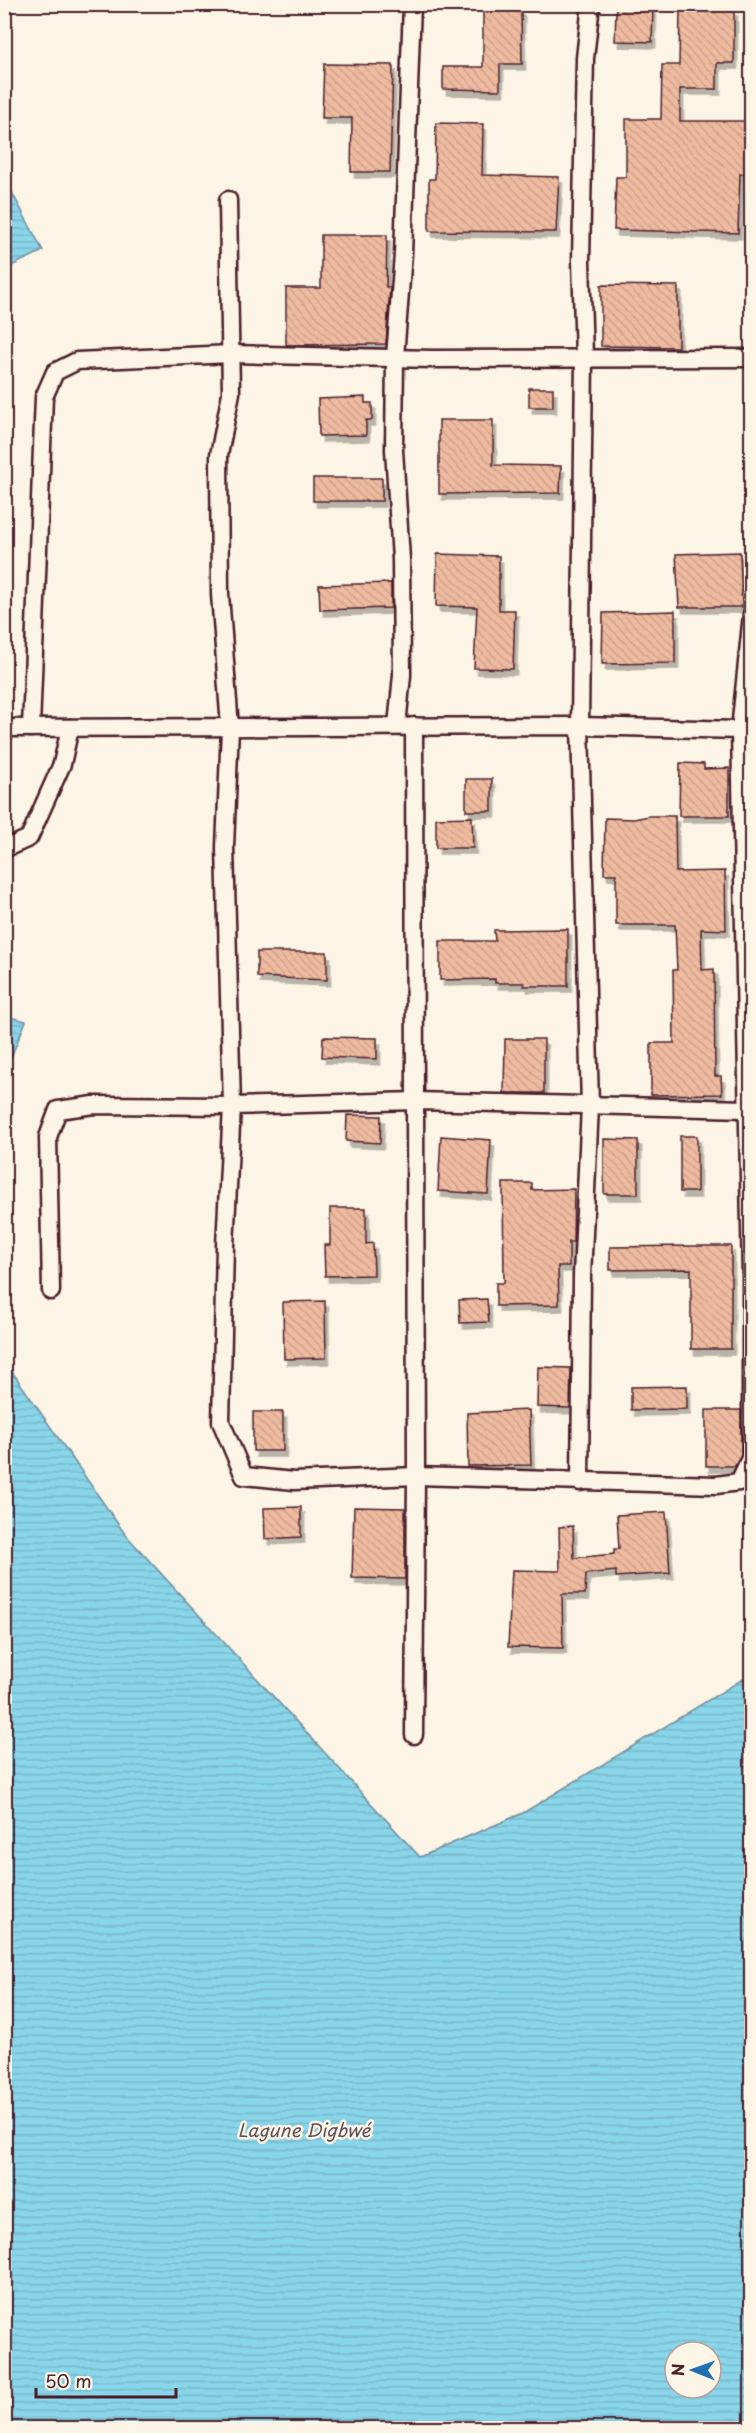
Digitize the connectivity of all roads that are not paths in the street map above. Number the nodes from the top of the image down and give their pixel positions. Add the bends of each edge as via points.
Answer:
1 (412, 4) edge
2 (591, 4) edge
3 (228, 200) dead end
4 (231, 354) junction
5 (395, 357) junction
6 (584, 357) junction
7 (752, 358) edge
8 (752, 614) edge
9 (405, 726) junction
10 (580, 726) junction
11 (4, 728) edge
12 (31, 728) junction
13 (230, 728) junction
14 (70, 729) junction
15 (740, 730) junction
16 (4, 849) edge
17 (416, 1101) junction
18 (232, 1106) junction
19 (590, 1106) junction
20 (747, 1109) junction
21 (51, 1291) dead end
22 (416, 1476) junction
23 (580, 1482) junction
24 (414, 1735) dead end

1 - 5 street via 404,242
2 - 6 street via 585,58 581,261
3 - 4 street
4 - 5 street
4 - 12 street via 77,361 55,372 44,397
4 - 13 street via 231,393 219,454 220,594
5 - 6 street
5 - 9 street via 394,450 402,559
6 - 7 street
6 - 10 street
8 - 15 street
9 - 10 street
9 - 13 street
9 - 17 street
10 - 15 street
10 - 19 street
11 - 12 street
12 - 14 street
13 - 14 street
13 - 18 street via 225,847
14 - 16 street via 62,764 29,838
15 - 20 street
17 - 18 street
17 - 19 street
17 - 22 street
18 - 21 street via 94,1106 58,1110 48,1137
18 - 22 street via 221,1422 244,1476 268,1480 368,1480
19 - 20 street
19 - 23 street via 582,1276
20 - 23 street via 751,1456 739,1482
22 - 23 street
22 - 24 street

